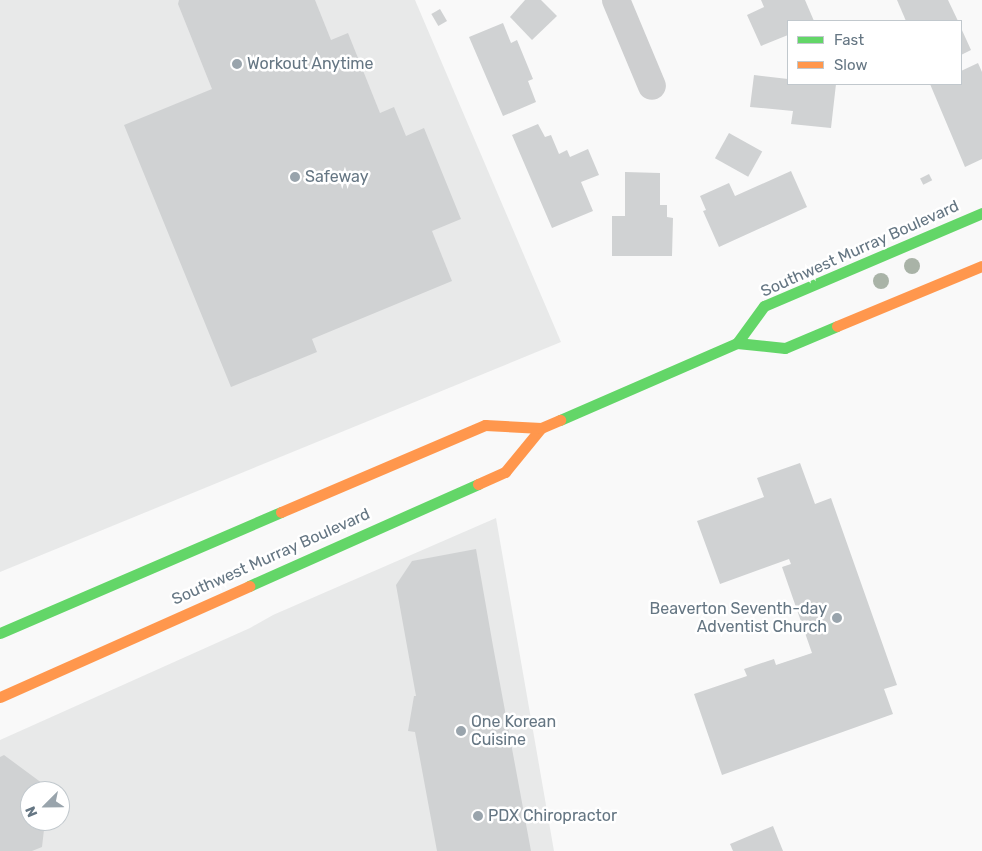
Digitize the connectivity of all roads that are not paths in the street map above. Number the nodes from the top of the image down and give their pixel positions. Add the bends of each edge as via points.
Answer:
1 (616, 0) edge
2 (652, 86) dead end
3 (982, 213) edge
4 (982, 266) edge
5 (736, 343) junction
6 (541, 428) junction
7 (0, 633) edge
8 (0, 697) edge

1 - 2 street
3 - 5 main road, Southwest Murray Boulevard via 764,306
4 - 5 main road, Southwest Murray Boulevard via 785,348
5 - 6 main road, Southwest Murray Boulevard
6 - 7 main road, Southwest Murray Boulevard via 485,425
6 - 8 main road, Southwest Murray Boulevard via 505,472

